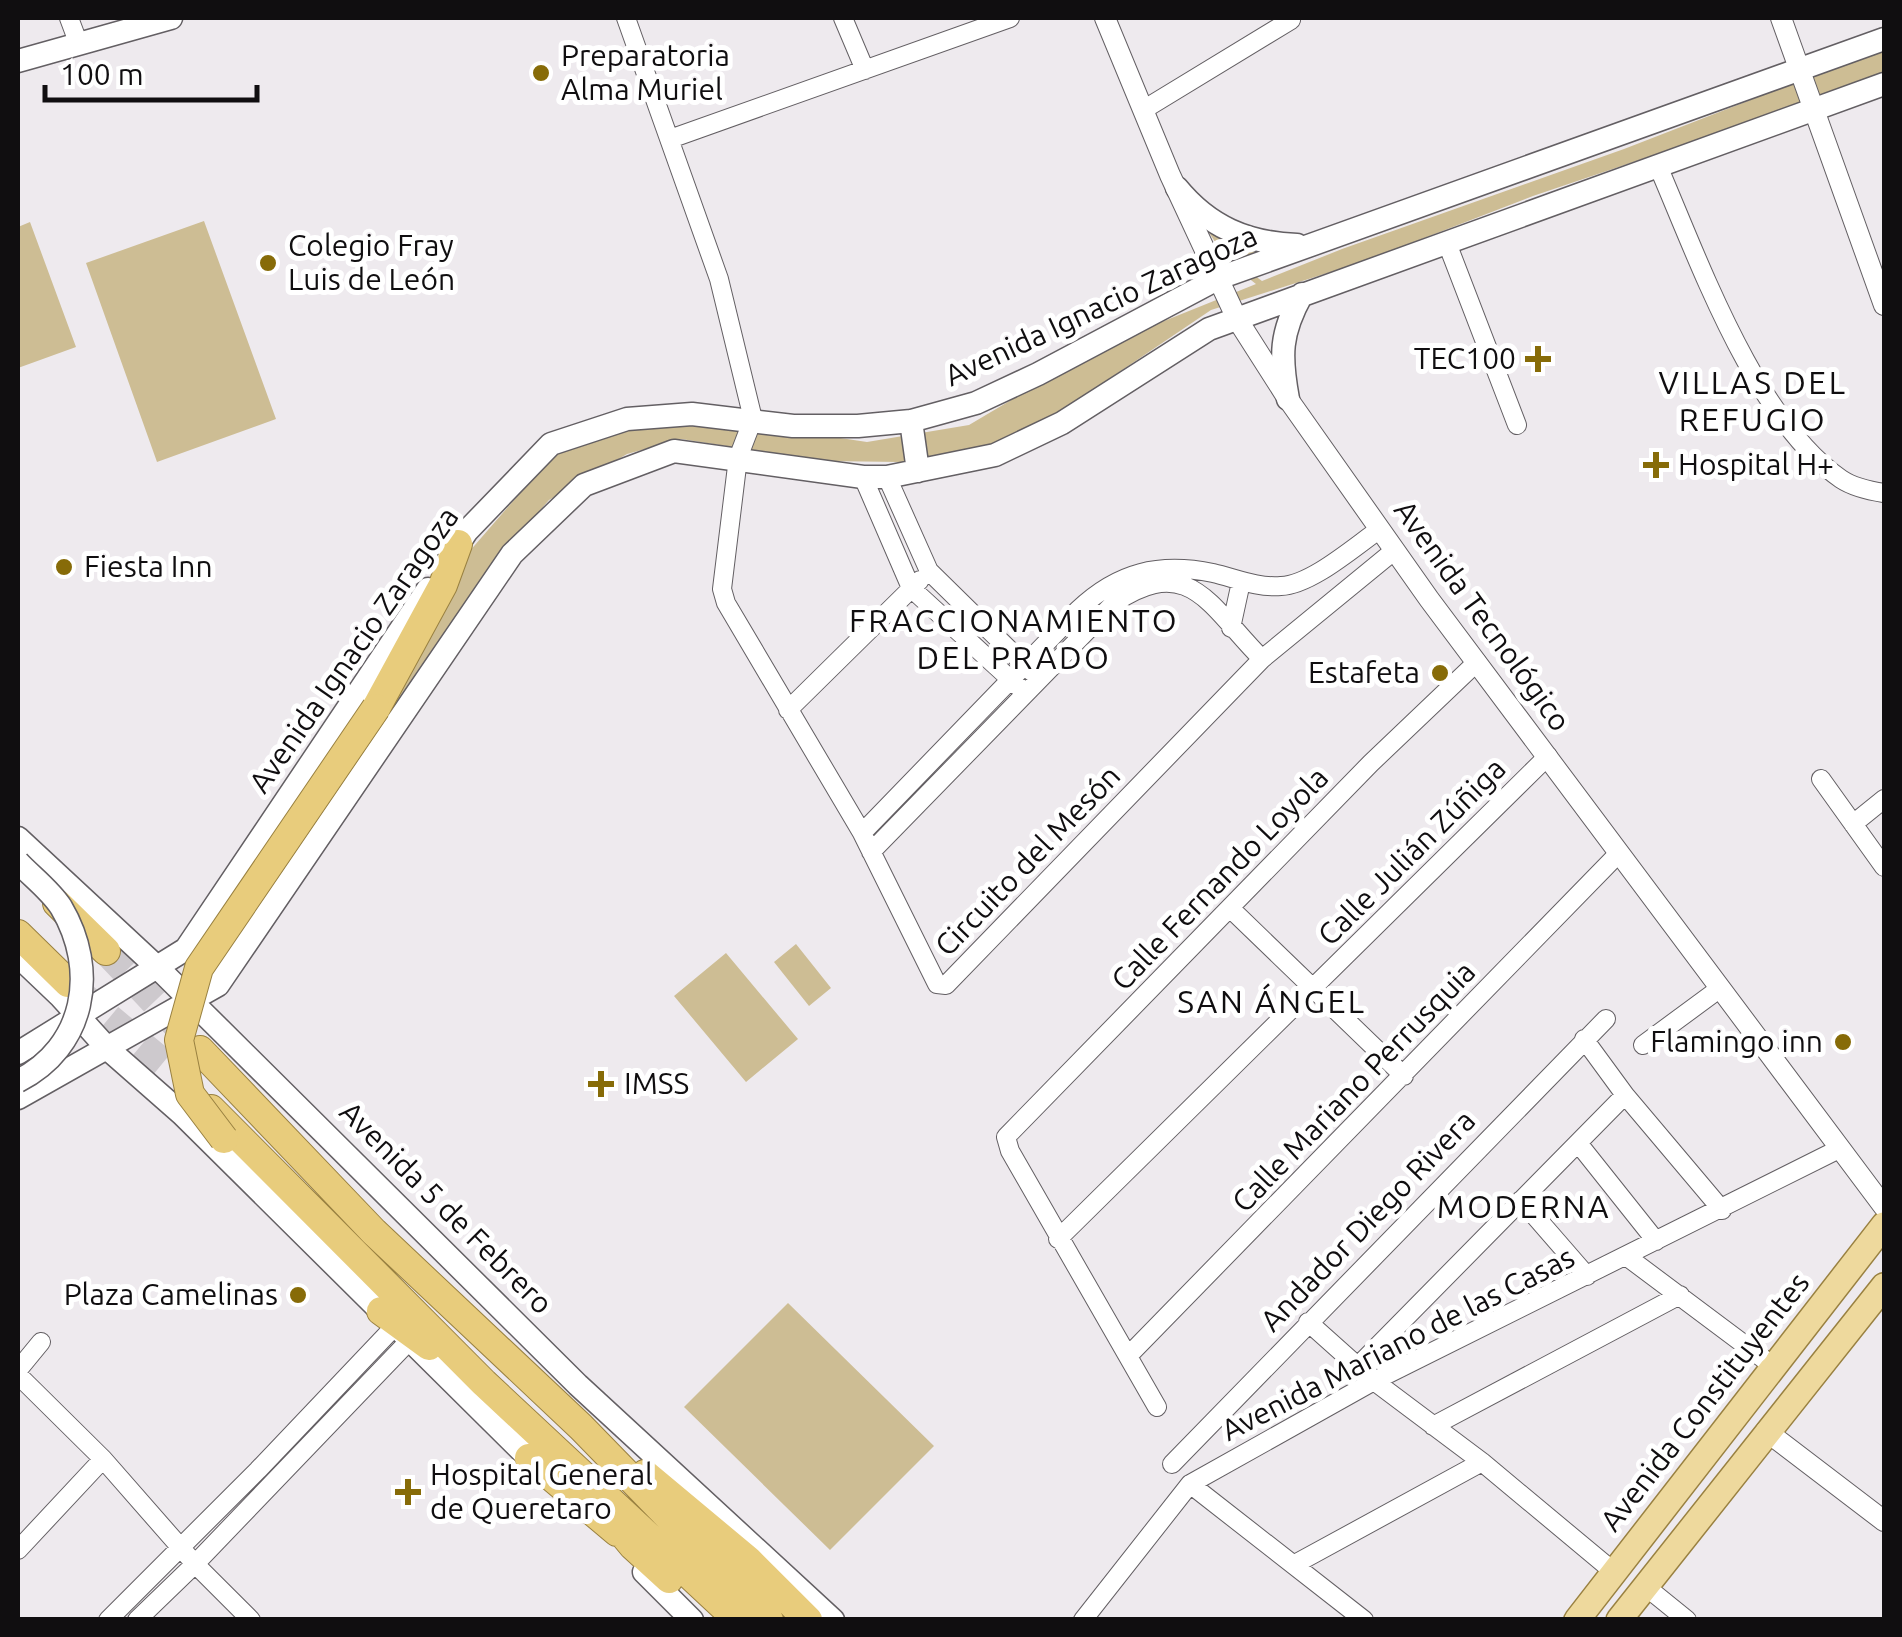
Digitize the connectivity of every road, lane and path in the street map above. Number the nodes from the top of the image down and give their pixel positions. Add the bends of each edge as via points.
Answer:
1 (69, 18) edge
2 (171, 18) edge
3 (626, 18) edge
4 (843, 18) edge
5 (1010, 18) edge
6 (1105, 18) edge
7 (1781, 18) edge
8 (1291, 20) edge
9 (109, 26) edge
10 (1884, 39) edge
11 (78, 42) junction
12 (18, 61) edge
13 (865, 70) junction
14 (1798, 70) junction
15 (1884, 84) edge
16 (1144, 110) junction
17 (1816, 110) junction
18 (670, 140) junction
19 (1658, 166) junction
20 (1176, 188) junction
21 (1448, 243) junction
22 (1310, 245) junction
23 (1219, 278) junction
24 (1302, 294) junction
25 (1884, 305) edge
26 (1236, 318) junction
27 (1288, 399) junction
28 (752, 419) junction
29 (910, 421) junction
30 (1517, 425) dead end
31 (738, 458) junction
32 (918, 472) junction
33 (875, 477) junction
34 (1884, 494) edge
35 (1380, 530) junction
36 (458, 544) junction
37 (1395, 550) junction
38 (929, 571) junction
39 (1241, 582) junction
40 (912, 588) junction
41 (1232, 628) junction
42 (1262, 659) junction
43 (1477, 662) junction
44 (1025, 665) junction
45 (1012, 681) junction
46 (1033, 687) junction
47 (788, 710) junction
48 (334, 731) junction
49 (380, 746) junction
50 (1548, 756) junction
51 (1821, 779) dead end
52 (1884, 799) edge
53 (1853, 824) junction
54 (862, 834) junction
55 (18, 838) edge
56 (871, 852) junction
57 (1618, 854) junction
58 (18, 863) edge
59 (1884, 867) edge
60 (1232, 909) junction
61 (18, 934) edge
62 (106, 951) tunnel mouth
63 (18, 956) edge
64 (158, 969) junction
65 (68, 984) tunnel mouth
66 (1314, 988) junction
67 (1719, 989) junction
68 (192, 1002) junction
69 (76, 1014) junction
70 (1606, 1020) dead end
71 (1584, 1039) junction
72 (1643, 1045) dead end
73 (108, 1049) junction
74 (200, 1050) tunnel mouth
75 (18, 1053) edge
76 (172, 1070) tunnel mouth
77 (1404, 1076) junction
78 (18, 1081) edge
79 (1625, 1095) junction
80 (18, 1098) edge
81 (1578, 1143) junction
82 (1840, 1150) junction
83 (1521, 1200) junction
84 (1884, 1206) edge
85 (1722, 1210) junction
86 (1884, 1225) edge
87 (1058, 1238) junction
88 (1656, 1241) junction
89 (1626, 1256) junction
90 (1587, 1276) junction
91 (1884, 1286) edge
92 (1680, 1295) junction
93 (1308, 1322) junction
94 (395, 1326) junction
95 (41, 1342) dead end
96 (1128, 1356) junction
97 (1773, 1366) junction
98 (1357, 1367) junction
99 (18, 1373) edge
100 (1374, 1381) junction
101 (484, 1383) junction
102 (1158, 1407) dead end
103 (1433, 1426) junction
104 (581, 1427) junction
105 (1766, 1432) junction
106 (538, 1450) junction
107 (103, 1459) junction
108 (1482, 1462) junction
109 (1172, 1464) dead end
110 (1190, 1484) junction
111 (1880, 1512) edge
112 (180, 1547) junction
113 (18, 1550) edge
114 (195, 1564) junction
115 (1295, 1564) junction
116 (1614, 1572) junction
117 (1645, 1586) junction
118 (701, 1615) edge
119 (108, 1620) edge
120 (136, 1620) edge
121 (250, 1620) edge
122 (738, 1620) edge
123 (769, 1620) edge
124 (808, 1620) edge
125 (833, 1620) edge
126 (1083, 1620) edge
127 (1364, 1620) edge
128 (1577, 1620) edge
129 (1618, 1620) edge
130 (1687, 1620) edge

1 - 11 street
2 - 9 main road
3 - 18 street
4 - 13 street
5 - 13 street
6 - 16 street, Avenida Tecnológico
7 - 14 street
8 - 16 street
9 - 11 main road
10 - 14 main road, Avenida Ignacio Zaragoza
11 - 12 main road
13 - 18 street
14 - 17 street
14 - 22 main road, Avenida Ignacio Zaragoza
15 - 17 main road
16 - 20 street, Avenida Tecnológico
17 - 19 main road
17 - 25 street
18 - 28 street via 719,279
19 - 21 main road
19 - 34 street via 1731,330 1788,426 1845,482
20 - 22 main road via 1235,236
20 - 23 street, Avenida Tecnológico
21 - 24 main road
21 - 30 street
22 - 23 main road, Avenida Ignacio Zaragoza
23 - 26 street, Avenida Tecnológico
23 - 29 main road, Avenida Ignacio Zaragoza via 992,396
24 - 26 main road
24 - 27 main road via 1284,331
26 - 27 street, Avenida Tecnológico
26 - 32 main road via 1029,440
27 - 35 street, Avenida Tecnológico
28 - 29 main road, Avenida Ignacio Zaragoza via 794,426
28 - 31 street, Circuito del Mesón
28 - 36 main road, Avenida Ignacio Zaragoza via 627,419 552,444
29 - 32 main road
31 - 33 main road
31 - 47 street, Circuito del Mesón via 722,589
31 - 49 main road via 674,452 584,485 512,554
32 - 33 main road
33 - 38 street
33 - 40 street
35 - 37 street, Avenida Tecnológico
35 - 39 street via 1302,582
36 - 48 main road, Avenida Ignacio Zaragoza
36 - 101 highway, bridge via 398,671 199,968 179,1040 190,1094 224,1139 373,1289
37 - 42 street, Circuito del Mesón
37 - 43 street, Avenida Tecnológico
38 - 40 street
38 - 44 street
39 - 41 street
39 - 44 street via 1150,568 1088,601
40 - 45 street
40 - 47 street
41 - 42 street
41 - 46 street via 1190,586 1164,580 1114,604
42 - 56 street, Circuito del Mesón via 946,985 937,984
43 - 50 street, Avenida Tecnológico
43 - 60 street, Calle Fernando Loyola
44 - 45 street
44 - 46 street
45 - 46 street
45 - 54 street
46 - 56 street
47 - 54 street, Circuito del Mesón
48 - 49 main road via 331,759 342,768 362,766
48 - 64 main road, Avenida Ignacio Zaragoza via 186,950
49 - 68 main road via 218,984
50 - 57 street, Avenida Tecnológico
50 - 66 street, Calle Julián Zúñiga
51 - 53 street
52 - 53 street
53 - 59 street
54 - 56 street, Circuito del Mesón
55 - 64 main road, Avenida 5 de Febrero
57 - 67 street, Avenida Tecnológico
57 - 77 street, Calle Mariano Perrusquia
58 - 62 highway
58 - 78 main road, bridge via 59,905 79,952 82,988 73,1029 58,1054
60 - 66 street
60 - 87 street, Calle Fernando Loyola via 1006,1138
61 - 65 highway
63 - 69 main road
64 - 68 main road, Avenida 5 de Febrero
64 - 69 main road, Avenida Ignacio Zaragoza
66 - 77 street
66 - 87 street, Calle Julián Zúñiga
67 - 72 street
67 - 82 street, Avenida Tecnológico
68 - 73 main road
68 - 125 main road, Avenida 5 de Febrero via 578,1384
69 - 73 main road
69 - 75 main road, Avenida Ignacio Zaragoza
70 - 71 street, Andador Diego Rivera
71 - 79 street
71 - 93 street, Andador Diego Rivera
73 - 80 main road
73 - 94 main road
74 - 104 highway, Avenida 5 de Febrero via 374,1232
76 - 101 highway
77 - 96 street, Calle Mariano Perrusquia
79 - 81 street
79 - 85 street
81 - 83 street
81 - 88 street
82 - 84 street, Avenida Tecnológico
82 - 85 street, Avenida Mariano de las Casas
83 - 90 street
83 - 98 street
85 - 88 street, Avenida Mariano de las Casas
86 - 97 main road, Avenida Constituyentes
87 - 96 street
88 - 89 street, Avenida Mariano de las Casas
89 - 90 street, Avenida Mariano de las Casas
89 - 92 street
90 - 100 street, Avenida Mariano de las Casas
91 - 105 main road
92 - 97 street
92 - 103 street
93 - 98 street
93 - 109 street, Andador Diego Rivera
94 - 101 highway
94 - 106 main road
94 - 112 street
94 - 114 street via 288,1463
95 - 99 street
96 - 102 street
97 - 116 main road, Avenida Constituyentes
98 - 100 street
99 - 107 street
100 - 103 street
100 - 110 street, Avenida Mariano de las Casas
101 - 106 highway
103 - 108 street
104 - 123 highway, Avenida 5 de Febrero
104 - 124 highway via 673,1495
105 - 111 street
105 - 117 main road
106 - 118 main road
106 - 118 highway
106 - 122 highway
107 - 112 street
107 - 113 street
108 - 115 street
108 - 116 street
110 - 115 street
110 - 126 street, Avenida Mariano de las Casas
112 - 114 street
112 - 119 street
114 - 120 street
114 - 121 street
115 - 127 street
116 - 128 main road, Avenida Constituyentes
117 - 129 main road
117 - 130 street

